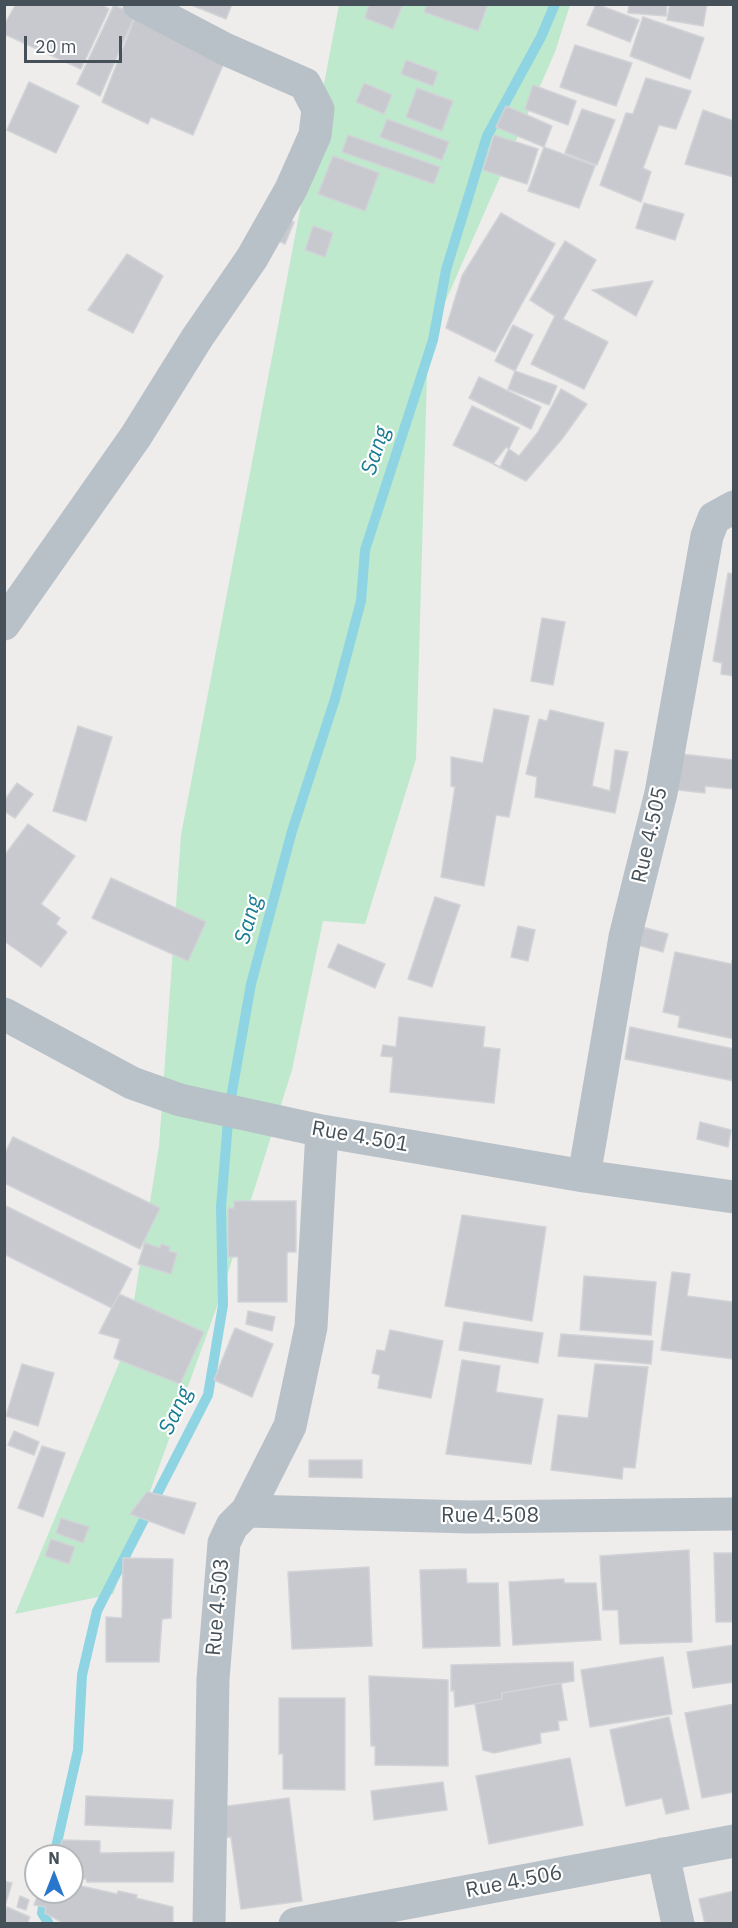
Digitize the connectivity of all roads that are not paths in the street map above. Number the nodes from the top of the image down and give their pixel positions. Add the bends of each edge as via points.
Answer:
1 (139, 4) edge
2 (734, 507) edge
3 (4, 624) edge
4 (4, 1014) edge
5 (322, 1131) junction
6 (585, 1176) junction
7 (734, 1197) edge
8 (248, 1511) junction
9 (734, 1514) edge
10 (734, 1842) edge
11 (663, 1854) junction
12 (208, 1923) edge
13 (295, 1923) edge
14 (678, 1923) edge

1 - 3 street via 225,49 305,84 318,109 315,135 291,189 252,258 136,436
2 - 6 street, Rue 4.505 via 714,518 707,537 661,794 625,937
4 - 5 street, Rue 4.501 via 132,1083 180,1100
5 - 6 street, Rue 4.501
5 - 8 street, Rue 4.503 via 311,1327 290,1426
6 - 7 street, Rue 4.501
8 - 9 street, Rue 4.508 via 470,1517
8 - 12 street, Rue 4.503 via 232,1526 224,1543 213,1679
10 - 11 street, Rue 4.506
11 - 13 street, Rue 4.506
11 - 14 street

